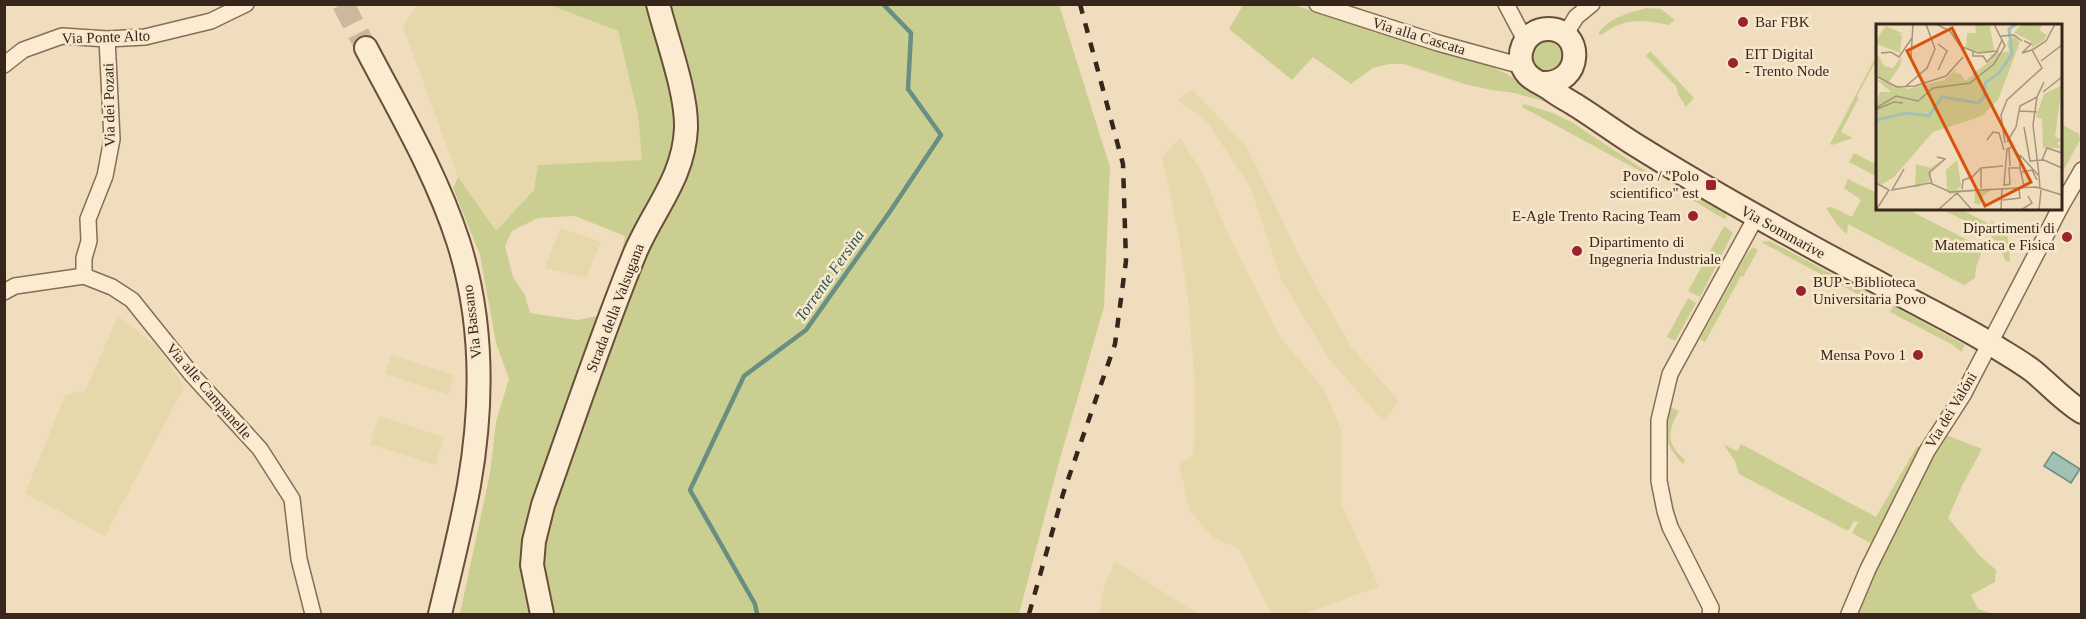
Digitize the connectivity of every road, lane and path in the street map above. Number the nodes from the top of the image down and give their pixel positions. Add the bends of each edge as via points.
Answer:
1 (246, 4) edge
2 (658, 4) edge
3 (1317, 4) edge
4 (1506, 4) edge
5 (1592, 4) edge
6 (1565, 35) junction
7 (107, 39) junction
8 (1525, 40) junction
9 (366, 48) tunnel mouth
10 (4, 65) edge
11 (1522, 66) junction
12 (1572, 68) junction
13 (1542, 83) junction
14 (1577, 106) junction
15 (2082, 170) edge
16 (2062, 205) edge
17 (2059, 210) edge
18 (1756, 217) junction
19 (84, 276) junction
20 (4, 292) edge
21 (1990, 344) junction
22 (2082, 412) edge
23 (313, 615) edge
24 (440, 615) edge
25 (542, 615) edge
26 (1710, 615) edge
27 (1849, 615) edge

1 - 7 street, Via Ponte Alto via 211,21 166,33
2 - 25 main road, Strada della Valsugana via 686,109 680,164 638,245 543,505 532,565
3 - 11 street, Via alla Cascata via 1438,44
4 - 8 street
5 - 6 street via 1576,17
6 - 8 main road via 1549,28 1532,33
6 - 12 main road via 1574,50
7 - 10 street, Via Ponte Alto via 62,36 23,50
7 - 19 street, Via dei Pozati via 112,139 105,177 88,219
8 - 11 main road via 1521,48
9 - 24 main road, Via Bassano via 429,167 446,208 464,264 476,331 476,429 469,485
11 - 13 main road via 1526,74
12 - 13 main road via 1559,81
12 - 14 main road
13 - 14 main road, Via Sommarive
14 - 18 main road, Via Sommarive
15 - 16 street, Via dei Valóni
17 - 21 street, Via dei Valóni
18 - 21 main road, Via Sommarive
18 - 26 street via 1670,374 1659,420 1659,481 1665,511 1711,608
19 - 20 street via 15,286
19 - 23 street, Via alle Campanelle via 132,300 193,376 260,449 292,499 299,559
21 - 22 main road, Via Sommarive via 2033,372
21 - 27 street, Via dei Valóni via 1926,451

